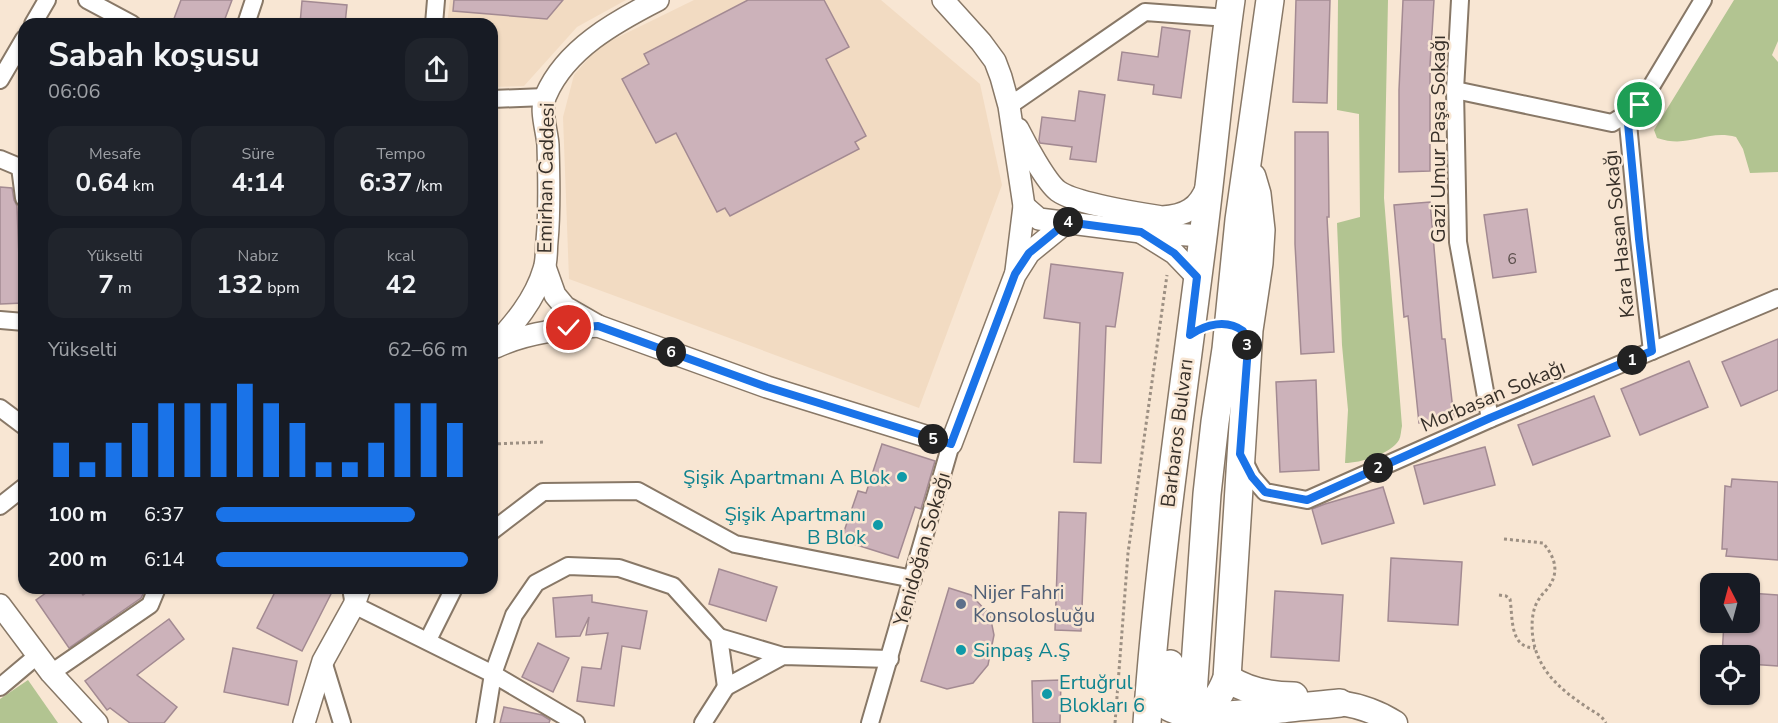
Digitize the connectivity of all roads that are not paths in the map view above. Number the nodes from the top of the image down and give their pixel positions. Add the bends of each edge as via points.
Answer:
1 (47, 0) edge
2 (87, 0) edge
3 (254, 0) edge
4 (436, 0) edge
5 (658, 0) edge
6 (943, 0) edge
7 (1270, 0) edge
8 (1460, 0) edge
9 (1703, 0) edge
10 (1230, 9) edge
11 (36, 18) edge
12 (121, 18) edge
13 (248, 18) edge
14 (434, 18) edge
15 (18, 49) edge
16 (0, 80) edge
17 (1455, 90) junction
18 (545, 97) junction
19 (498, 99) edge
20 (1009, 106) junction
21 (1627, 113) junction
22 (0, 159) edge
23 (1247, 160) junction
24 (18, 166) edge
25 (1209, 183) junction
26 (1024, 206) junction
27 (1239, 220) junction
28 (1067, 222) junction
29 (1141, 232) junction
30 (1203, 236) junction
31 (545, 267) junction
32 (1015, 274) junction
33 (1197, 277) junction
34 (1778, 298) edge
35 (0, 320) edge
36 (18, 322) edge
37 (1230, 324) junction
38 (598, 326) junction
39 (1190, 335) junction
40 (498, 341) edge
41 (498, 345) edge
42 (1248, 347) junction
43 (1652, 351) junction
44 (0, 408) edge
45 (1490, 418) junction
46 (18, 422) edge
47 (951, 444) junction
48 (1240, 454) junction
49 (18, 492) edge
50 (0, 506) edge
51 (498, 526) edge
52 (1165, 530) junction
53 (913, 579) junction
54 (155, 594) edge
55 (355, 594) edge
56 (451, 594) edge
57 (0, 605) edge
58 (719, 637) junction
59 (428, 640) junction
60 (38, 655) junction
61 (783, 656) junction
62 (890, 658) junction
63 (323, 661) junction
64 (51, 673) junction
65 (493, 674) junction
66 (1227, 678) junction
67 (0, 687) edge
68 (726, 687) junction
69 (1340, 703) junction
70 (1191, 718) edge
71 (97, 723) edge
72 (304, 723) edge
73 (342, 723) edge
74 (484, 723) edge
75 (576, 723) edge
76 (703, 723) edge
77 (870, 723) edge
78 (1146, 723) edge
79 (1395, 723) edge

1 - 11 street
2 - 12 street
3 - 13 street
4 - 14 street
5 - 18 street, Emirhan Caddesi via 582,47 559,70
6 - 20 street via 994,61
7 - 23 main road, Barbaros Bulvarı
8 - 17 street, Gazi Umur Paşa Sokağı
9 - 21 street, Kara Hasan Sokağı via 1640,105
10 - 20 street via 1145,12
10 - 25 main road, Barbaros Bulvarı
15 - 16 street
17 - 21 street, Kara Hasan Sokağı via 1612,123
17 - 45 street, Gazi Umur Paşa Sokağı via 1458,242
18 - 19 street
18 - 31 street, Emirhan Caddesi via 549,220
20 - 25 street via 1043,172 1058,191 1074,199 1162,218 1176,217 1197,206
20 - 26 street
21 - 43 street, Kara Hasan Sokağı
22 - 24 street
23 - 27 main road, Barbaros Bulvarı
23 - 42 main road via 1257,194 1261,230
25 - 30 main road, Barbaros Bulvarı
26 - 28 street via 1039,219
26 - 32 street
27 - 30 main road
27 - 37 main road, Barbaros Bulvarı
28 - 29 street
28 - 32 street via 1029,253
29 - 30 street
29 - 33 street via 1174,253
30 - 33 main road, Barbaros Bulvarı
31 - 38 street via 555,294 565,307
31 - 40 street via 522,314
32 - 47 street, Yenidoğan Sokağı
33 - 39 main road, Barbaros Bulvarı
34 - 43 street, Morbasan Sokağı
35 - 36 street
37 - 39 main road via 1205,327
37 - 42 main road via 1243,331
37 - 70 main road, Barbaros Bulvarı via 1207,494
38 - 41 street via 536,333
38 - 47 street via 767,387
39 - 52 main road, Barbaros Bulvarı
42 - 48 main road
43 - 45 street, Morbasan Sokağı
44 - 46 street
45 - 48 street, Morbasan Sokağı via 1307,500 1265,492
47 - 53 street, Yenidoğan Sokağı
48 - 66 main road
49 - 50 street
51 - 53 street via 543,492 638,490 735,544
52 - 70 main road via 1177,570 1167,699 1169,707
52 - 78 main road, Barbaros Bulvarı
53 - 62 street, Yenidoğan Sokağı
54 - 64 street via 150,605
55 - 59 street
55 - 63 street
56 - 59 street
57 - 60 street
58 - 61 street
58 - 65 street via 673,586 619,568 568,566 536,583 514,615
58 - 68 street
59 - 65 street
60 - 64 street
60 - 67 street
61 - 62 street
61 - 68 street
62 - 77 street, Yenidoğan Sokağı
63 - 72 street
63 - 73 street
64 - 71 street
65 - 74 street
65 - 75 street
66 - 69 main road via 1262,694 1318,697
66 - 70 main road via 1221,694
68 - 76 street
69 - 70 main road
69 - 79 main road via 1376,712

